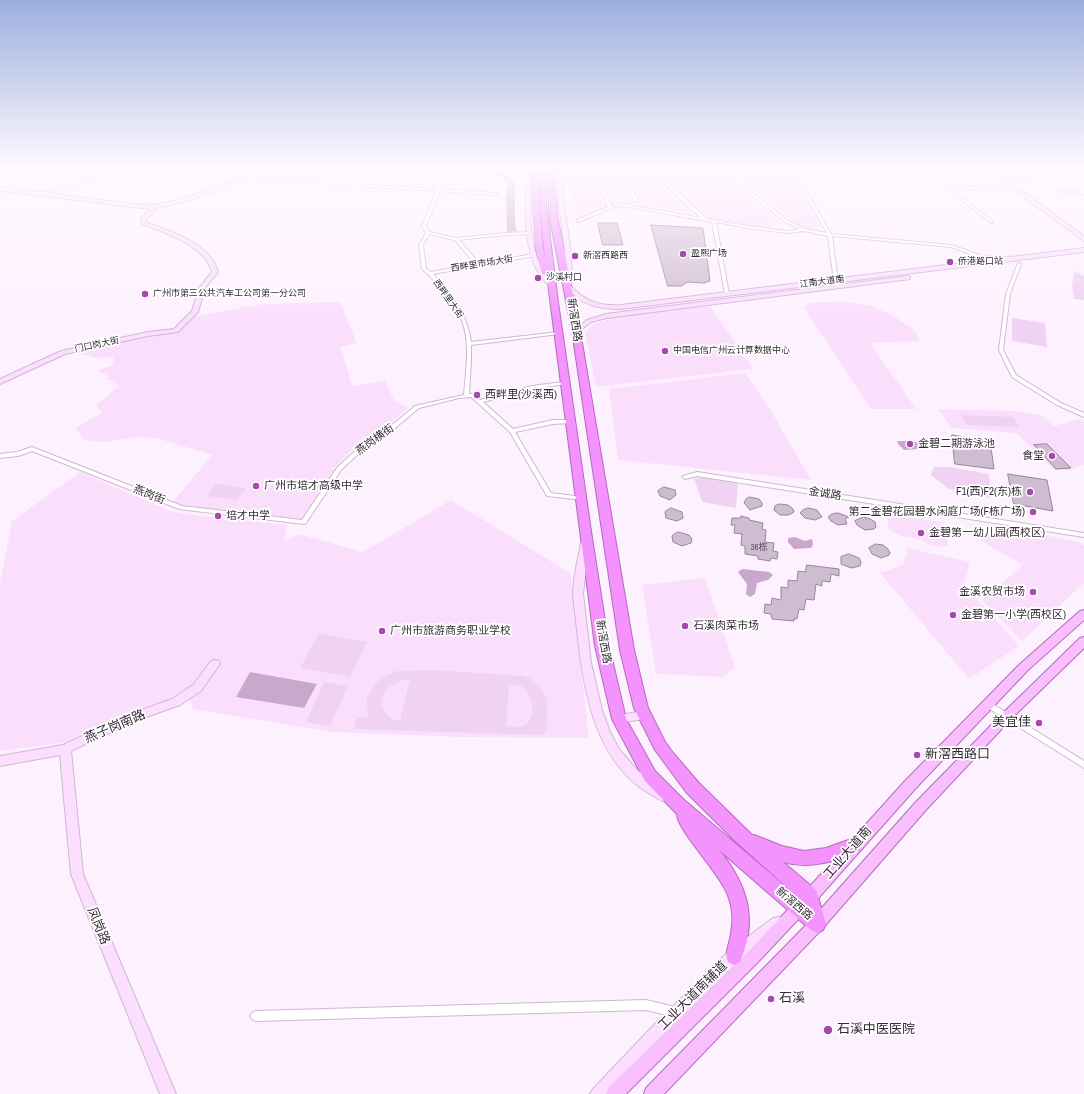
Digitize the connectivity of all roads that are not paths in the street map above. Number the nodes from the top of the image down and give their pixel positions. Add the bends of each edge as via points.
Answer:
1 (144, 219) edge
2 (427, 219) edge
3 (531, 219) edge
4 (537, 219) edge
5 (545, 219) edge
6 (554, 219) edge
7 (564, 219) edge
8 (582, 219) edge
9 (701, 219) edge
10 (784, 219) edge
11 (821, 219) edge
12 (987, 219) edge
13 (1058, 219) edge
14 (706, 220) joint
15 (578, 221) dead end
16 (714, 221) junction
17 (991, 222) dead end
18 (804, 230) junction
19 (428, 233) junction
20 (531, 233) junction
21 (830, 235) junction
22 (1082, 237) edge
23 (456, 239) junction
24 (1084, 250) edge
25 (1077, 251) junction
26 (534, 255) junction
27 (1084, 256) edge
28 (1018, 261) junction
29 (477, 264) junction
30 (430, 272) junction
31 (836, 281) junction
32 (568, 286) junction
33 (553, 288) junction
34 (727, 294) junction
35 (576, 330) junction
36 (559, 334) junction
37 (468, 344) junction
38 (0, 382) edge
39 (566, 383) junction
40 (469, 395) junction
41 (479, 402) junction
42 (1084, 415) edge
43 (571, 421) junction
44 (512, 431) junction
45 (0, 456) edge
46 (685, 477) dead end
47 (582, 499) junction
48 (304, 522) joint
49 (1084, 535) edge
50 (586, 538) junction
51 (1084, 614) edge
52 (1084, 641) edge
53 (215, 664) dead end
54 (988, 704) junction
55 (644, 715) junction
56 (1007, 716) junction
57 (620, 719) junction
58 (65, 749) junction
59 (0, 761) edge
60 (1084, 765) edge
61 (677, 804) junction
62 (740, 835) junction
63 (854, 846) junction
64 (804, 902) junction
65 (817, 924) junction
66 (734, 956) junction
67 (677, 1012) junction
68 (255, 1016) dead end
69 (168, 1094) edge
70 (598, 1094) edge
71 (614, 1094) edge
72 (652, 1094) edge

1 - 38 main road, 门口岗大街 via 144,223 173,234 204,252 213,264 215,272 202,288 192,314 176,331 148,334 58,354
2 - 19 street, 西畔里大街 via 424,226
3 - 20 main road
4 - 33 highway, bridge via 544,268
5 - 33 highway, 新滘西路
6 - 32 highway, 新滘西路
7 - 32 main road via 569,258
8 - 15 street
9 - 14 street
10 - 18 street
11 - 21 street
12 - 17 street
13 - 22 main road
14 - 16 street
16 - 18 street via 776,231
16 - 34 street
18 - 21 street
19 - 23 street
19 - 30 street, 西畔里大街 via 421,245 424,269
20 - 23 street
20 - 26 main road
21 - 28 street via 952,246 981,257
21 - 31 street
22 - 25 main road
23 - 29 street
24 - 25 main road, 江南大道南
25 - 28 main road, 江南大道南
26 - 29 street, 西畔里市场大街
26 - 33 main road via 541,272
27 - 28 main road, 江南大道南
28 - 31 main road, 江南大道南
28 - 35 main road, 江南大道南 via 606,316 589,321
28 - 42 street via 1008,294 1001,350 1014,376 1059,404
29 - 30 street, 西畔里市场大街
30 - 37 street, 西畔里大街 via 463,318
31 - 34 main road, 江南大道南
32 - 34 main road, 江南大道南 via 584,302 612,308
32 - 35 highway, 新滘西路
33 - 36 highway, 新滘西路
35 - 55 highway, 新滘西路 via 627,650
36 - 37 street
36 - 39 highway, 新滘西路
37 - 40 street, 西畔里大街
39 - 41 street via 544,384
39 - 43 highway, 新滘西路
40 - 41 street
40 - 48 street, 燕岗横街 via 417,407 381,437 356,453 339,469
41 - 44 street
43 - 44 street via 553,422
43 - 47 highway, 新滘西路
44 - 47 street via 549,495
45 - 48 street, 燕岗街 via 32,449 181,508
46 - 49 street, 金诚路 via 697,474
47 - 50 highway, 新滘西路
50 - 57 highway, 新滘西路 via 602,646
50 - 61 main road via 578,594 589,680 599,718 614,751 628,770 644,784
51 - 54 main road, 工业大道南 via 1024,667
52 - 56 main road
53 - 58 main road, 燕子岗南路 via 197,688 176,702 131,718
54 - 56 street
54 - 63 main road, 工业大道南
55 - 57 main road
55 - 62 highway, 新滘西路 via 669,759 692,787
56 - 60 street
56 - 65 main road via 920,807
57 - 61 highway, 新滘西路 via 650,776
58 - 59 main road, 燕子岗南路
58 - 69 main road, 凤岗路 via 77,874
61 - 64 highway, 新滘西路
61 - 66 highway via 700,840 727,873 733,886 741,920
62 - 63 highway via 776,852 802,859 824,857
62 - 64 highway, 新滘西路
63 - 64 main road, 工业大道南
64 - 65 highway, 新滘西路
64 - 66 main road, 工业大道南辅道
64 - 71 main road, 工业大道南 via 723,988
65 - 72 main road
66 - 67 main road, 工业大道南辅道
67 - 68 street via 646,1005
67 - 70 main road, 工业大道南辅道

